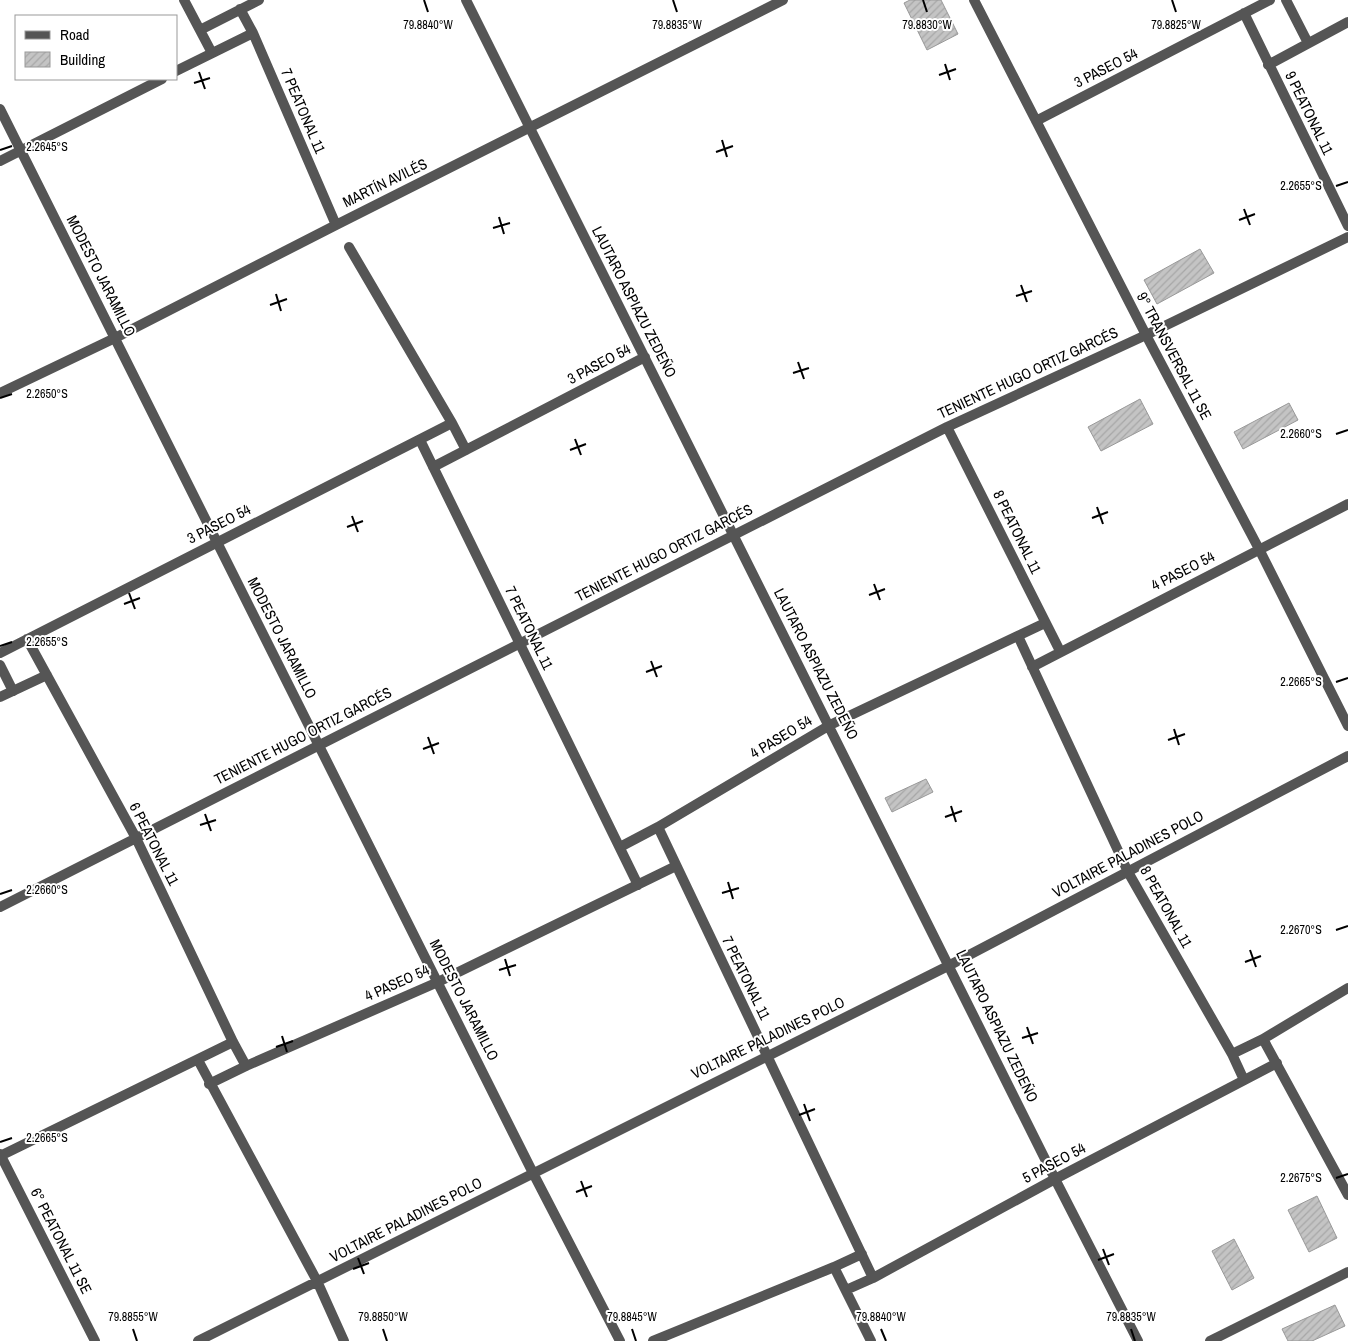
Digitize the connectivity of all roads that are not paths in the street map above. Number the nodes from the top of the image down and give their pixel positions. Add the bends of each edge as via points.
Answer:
1 (184, 0) edge
2 (260, 0) edge
3 (466, 0) edge
4 (783, 0) edge
5 (974, 0) edge
6 (1270, 0) edge
7 (1286, 0) edge
8 (240, 9) junction
9 (1244, 13) junction
10 (1348, 22) edge
11 (200, 30) junction
12 (253, 33) junction
13 (1308, 43) junction
14 (212, 54) junction
15 (1268, 65) junction
16 (178, 70) edge
17 (160, 80) edge
18 (0, 109) edge
19 (1036, 121) junction
20 (530, 128) junction
21 (20, 150) junction
22 (0, 160) edge
23 (336, 225) junction
24 (1348, 226) edge
25 (1348, 237) edge
26 (349, 247) dead end
27 (1146, 335) junction
28 (115, 338) junction
29 (645, 357) junction
30 (0, 392) edge
31 (452, 423) junction
32 (947, 427) junction
33 (420, 440) junction
34 (466, 450) junction
35 (433, 467) junction
36 (1348, 504) edge
37 (734, 535) junction
38 (217, 542) junction
39 (1260, 549) junction
40 (1045, 623) junction
41 (1018, 636) junction
42 (27, 639) junction
43 (520, 643) junction
44 (1060, 651) junction
45 (0, 653) edge
46 (0, 666) edge
47 (1032, 666) junction
48 (47, 675) junction
49 (13, 691) junction
50 (0, 697) edge
51 (830, 726) junction
52 (1348, 726) edge
53 (319, 745) junction
54 (1348, 756) edge
55 (658, 827) junction
56 (136, 838) junction
57 (620, 847) junction
58 (676, 866) junction
59 (1128, 872) junction
60 (638, 885) junction
61 (0, 907) edge
62 (950, 965) junction
63 (438, 982) junction
64 (1348, 988) edge
65 (1263, 1039) junction
66 (233, 1042) junction
67 (1232, 1054) junction
68 (767, 1055) junction
69 (198, 1060) junction
70 (1277, 1064) junction
71 (246, 1066) junction
72 (1244, 1080) junction
73 (210, 1084) junction
74 (0, 1155) edge
75 (533, 1173) junction
76 (1055, 1179) junction
77 (1348, 1195) edge
78 (862, 1254) junction
79 (834, 1267) junction
80 (1348, 1272) edge
81 (873, 1278) junction
82 (317, 1282) junction
83 (846, 1290) junction
84 (95, 1341) edge
85 (198, 1341) edge
86 (344, 1341) edge
87 (620, 1341) edge
88 (653, 1341) edge
89 (871, 1341) edge
90 (1138, 1341) edge
91 (1210, 1341) edge

1 - 11 street
2 - 8 street
3 - 20 street, LAUTARO ASPIAZU ZEDEÑO
4 - 20 street, MARTÍN AVILÉS
5 - 19 street, 9° TRANSVERSAL 11 SE
6 - 9 street, 3 PASEO 54
7 - 13 street
8 - 11 street
8 - 12 street, 7 PEATONAL 11
9 - 15 street, 9 PEATONAL 11
9 - 19 street, 3 PASEO 54
10 - 13 street
11 - 14 street
12 - 14 street
12 - 23 street, 7 PEATONAL 11
13 - 15 street
14 - 16 street
15 - 24 street, 9 PEATONAL 11
17 - 21 street
18 - 21 street, MODESTO JARAMILLO
19 - 27 street, 9° TRANSVERSAL 11 SE
20 - 23 street, MARTÍN AVILÉS
20 - 29 street, LAUTARO ASPIAZU ZEDEÑO
21 - 22 street
21 - 28 street, MODESTO JARAMILLO
23 - 28 street, MARTÍN AVILÉS
25 - 27 street, TENIENTE HUGO ORTIZ GARCÉS
26 - 31 street
27 - 32 street, TENIENTE HUGO ORTIZ GARCÉS
27 - 39 street, 9° TRANSVERSAL 11 SE
28 - 30 street, MARTÍN AVILÉS
28 - 38 street, MODESTO JARAMILLO
29 - 34 street, 3 PASEO 54
29 - 37 street, LAUTARO ASPIAZU ZEDEÑO
31 - 33 street, 3 PASEO 54
31 - 34 street
32 - 37 street, TENIENTE HUGO ORTIZ GARCÉS
32 - 40 street, 8 PEATONAL 11
33 - 35 street, 7 PEATONAL 11
33 - 38 street, 3 PASEO 54
34 - 35 street, 3 PASEO 54
35 - 43 street, 7 PEATONAL 11
36 - 39 street, 4 PASEO 54
37 - 43 street, TENIENTE HUGO ORTIZ GARCÉS
37 - 51 street, LAUTARO ASPIAZU ZEDEÑO
38 - 42 street, 3 PASEO 54
38 - 53 street, MODESTO JARAMILLO
39 - 44 street, 4 PASEO 54
39 - 52 street, 9° TRANSVERSAL 11 SE
40 - 41 street, 4 PASEO 54
40 - 44 street, 8 PEATONAL 11
41 - 47 street, 8 PEATONAL 11
41 - 51 street, 4 PASEO 54
42 - 45 street, 3 PASEO 54
42 - 48 street, 6 PEATONAL 11
43 - 53 street, TENIENTE HUGO ORTIZ GARCÉS
43 - 57 street, 7 PEATONAL 11
44 - 47 street, 4 PASEO 54
46 - 49 street
47 - 59 street, 8 PEATONAL 11
48 - 49 street
48 - 56 street, 6 PEATONAL 11
49 - 50 street
51 - 55 street, 4 PASEO 54
51 - 62 street, LAUTARO ASPIAZU ZEDEÑO
53 - 56 street, TENIENTE HUGO ORTIZ GARCÉS
53 - 63 street, MODESTO JARAMILLO
54 - 59 street, VOLTAIRE PALADINES POLO
55 - 57 street, 4 PASEO 54
55 - 58 street, 7 PEATONAL 11
56 - 61 street, TENIENTE HUGO ORTIZ GARCÉS
56 - 66 street, 6 PEATONAL 11
57 - 60 street, 7 PEATONAL 11
58 - 60 street, 4 PASEO 54
58 - 68 street, 7 PEATONAL 11
59 - 62 street, VOLTAIRE PALADINES POLO
59 - 67 street, 8 PEATONAL 11
60 - 63 street, 4 PASEO 54
62 - 68 street, VOLTAIRE PALADINES POLO
62 - 76 street, LAUTARO ASPIAZU ZEDEÑO
63 - 71 street, 4 PASEO 54
63 - 75 street, MODESTO JARAMILLO
64 - 65 street
65 - 67 street
65 - 70 street
66 - 69 street
66 - 71 street, 6 PEATONAL 11
67 - 72 street, 8 PEATONAL 11
68 - 75 street, VOLTAIRE PALADINES POLO
68 - 78 street, 7 PEATONAL 11
69 - 73 street
69 - 74 street
70 - 72 street, 5 PASEO 54
70 - 77 street
71 - 73 street, 4 PASEO 54
72 - 76 street, 5 PASEO 54
73 - 82 street
74 - 84 street, 6° PEATONAL 11 SE
75 - 82 street, VOLTAIRE PALADINES POLO
75 - 87 street, MODESTO JARAMILLO
76 - 81 street, 5 PASEO 54
76 - 90 street, LAUTARO ASPIAZU ZEDEÑO
78 - 79 street
78 - 81 street, 7 PEATONAL 11
79 - 83 street
79 - 88 street
80 - 91 street
81 - 83 street, 5 PASEO 54
82 - 85 street, VOLTAIRE PALADINES POLO
82 - 86 street
83 - 89 street

